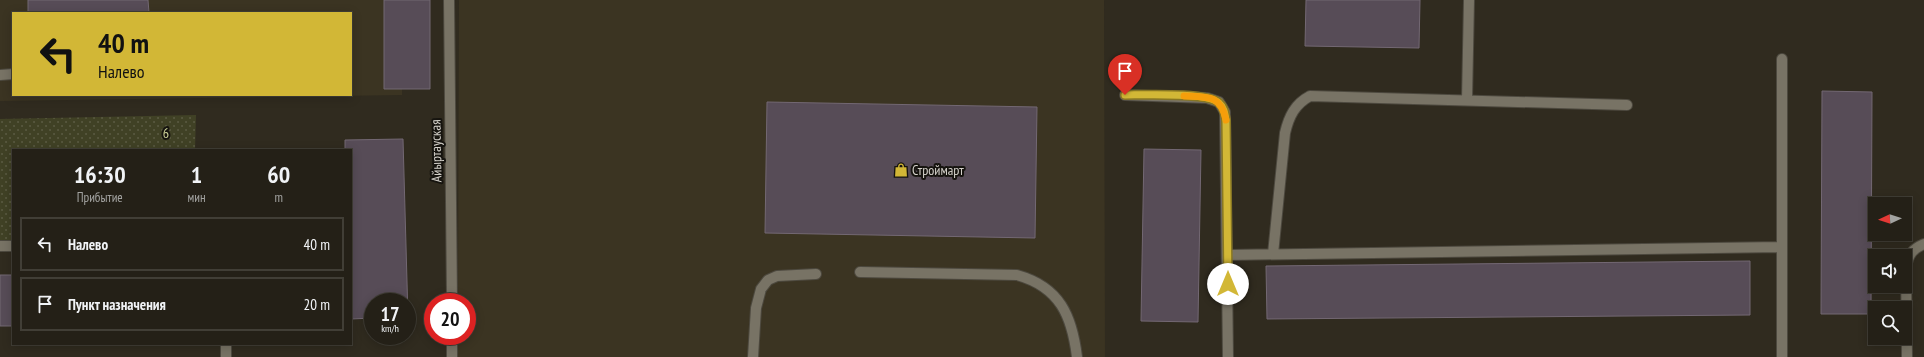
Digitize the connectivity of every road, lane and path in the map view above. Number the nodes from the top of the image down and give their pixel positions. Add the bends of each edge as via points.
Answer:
1 (449, 0) edge
2 (1469, 0) edge
3 (1782, 59) dead end
4 (12, 74) edge
5 (0, 75) edge
6 (1125, 95) dead end
7 (1467, 100) junction
8 (1627, 106) dead end
9 (1924, 244) edge
10 (0, 246) edge
11 (12, 246) edge
12 (1782, 247) junction
13 (1273, 254) junction
14 (1228, 255) junction
15 (860, 272) dead end
16 (816, 274) dead end
17 (452, 293) edge
18 (226, 345) edge
19 (452, 345) edge
20 (226, 357) edge
21 (452, 357) edge
22 (753, 357) edge
23 (1077, 357) edge
24 (1228, 357) edge
25 (1782, 357) edge
26 (1907, 357) edge

1 - 17 street, Айыртауская
2 - 7 street
3 - 12 street
4 - 5 street
6 - 14 street via 1200,96 1214,99 1222,107 1226,120
7 - 8 street
7 - 13 street via 1318,96 1302,100 1290,115 1285,133
9 - 26 street via 1915,247 1908,257 1906,268
10 - 11 street
12 - 13 street
12 - 25 street
13 - 14 street
14 - 24 street
15 - 23 street via 1018,275 1035,280 1060,303 1069,317
16 - 22 street via 777,276 768,280 760,289 756,308
18 - 20 street
19 - 21 street

